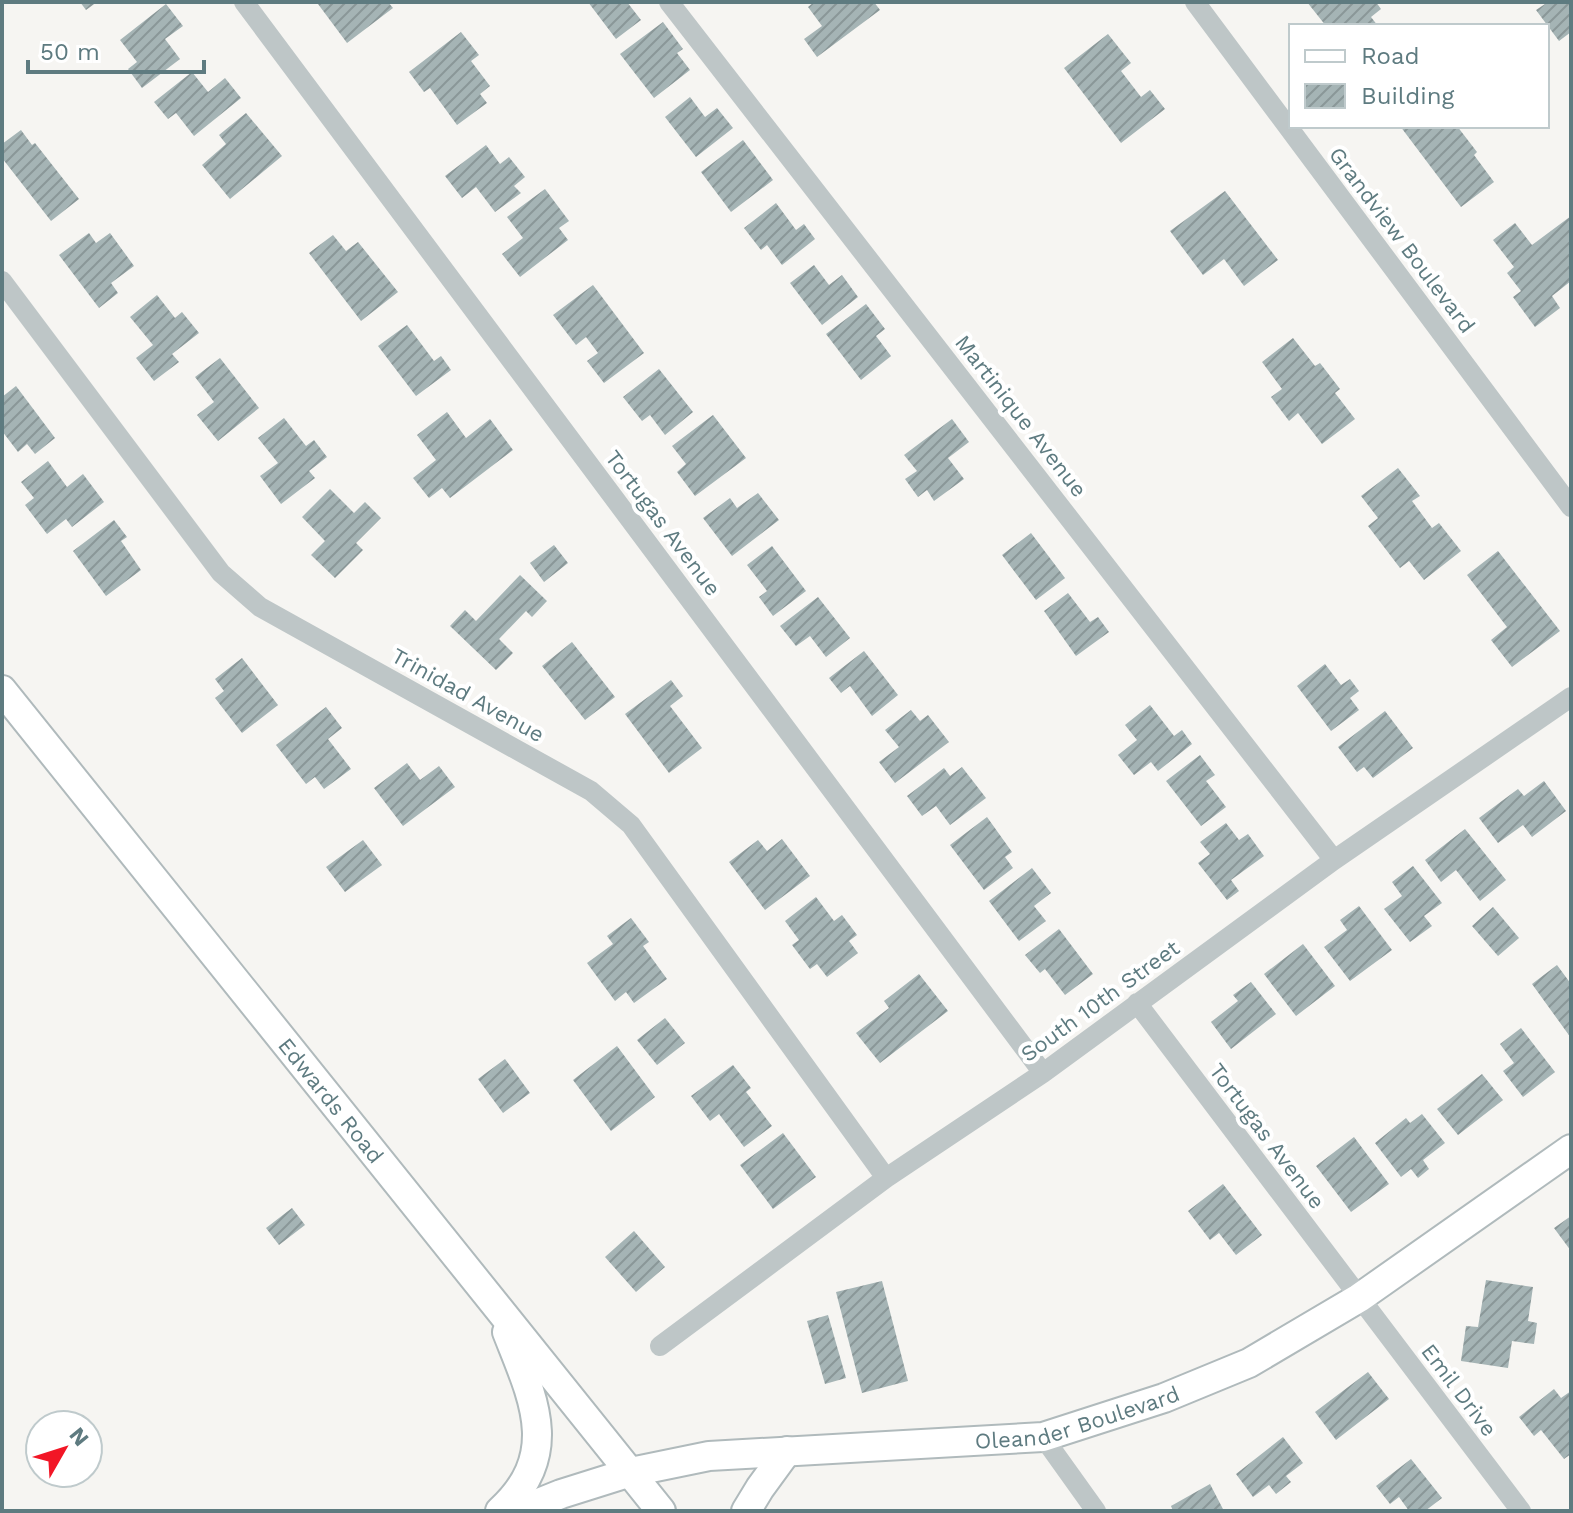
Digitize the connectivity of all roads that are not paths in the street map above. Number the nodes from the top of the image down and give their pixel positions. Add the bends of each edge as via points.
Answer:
1 (244, 2) edge
2 (669, 2) edge
3 (1195, 2) edge
4 (2, 281) edge
5 (1571, 507) edge
6 (2, 690) edge
7 (1571, 697) edge
8 (1334, 860) junction
9 (1137, 1003) junction
10 (1043, 1073) junction
11 (1571, 1149) edge
12 (886, 1178) junction
13 (1359, 1298) junction
14 (496, 1305) junction
15 (660, 1346) dead end
16 (1043, 1437) junction
17 (787, 1451) junction
18 (631, 1472) junction
19 (500, 1511) edge
20 (519, 1511) edge
21 (661, 1511) edge
22 (746, 1511) edge
23 (1096, 1511) edge
24 (1521, 1511) edge

1 - 10 street, Tortugas Avenue
2 - 8 street, Martinique Avenue
3 - 5 street, Grandview Boulevard
4 - 12 street, Trinidad Avenue via 221,573 260,607 591,791 631,825
6 - 14 main road, Edwards Road
7 - 8 street, South 10th Street
8 - 9 street, South 10th Street
9 - 10 street, South 10th Street
9 - 13 street, Tortugas Avenue
10 - 12 street, South 10th Street
11 - 13 main road, Oleander Boulevard
12 - 15 street, South 10th Street
13 - 16 main road, Oleander Boulevard via 1249,1363 1164,1398
13 - 24 street, Emil Drive
14 - 18 main road, Edwards Road
14 - 19 main road via 533,1397 538,1443 528,1475
16 - 17 main road, Oleander Boulevard
16 - 23 street
17 - 18 main road, Oleander Boulevard via 709,1456
17 - 22 main road
18 - 20 main road, Oleander Boulevard
18 - 21 main road, Edwards Road

